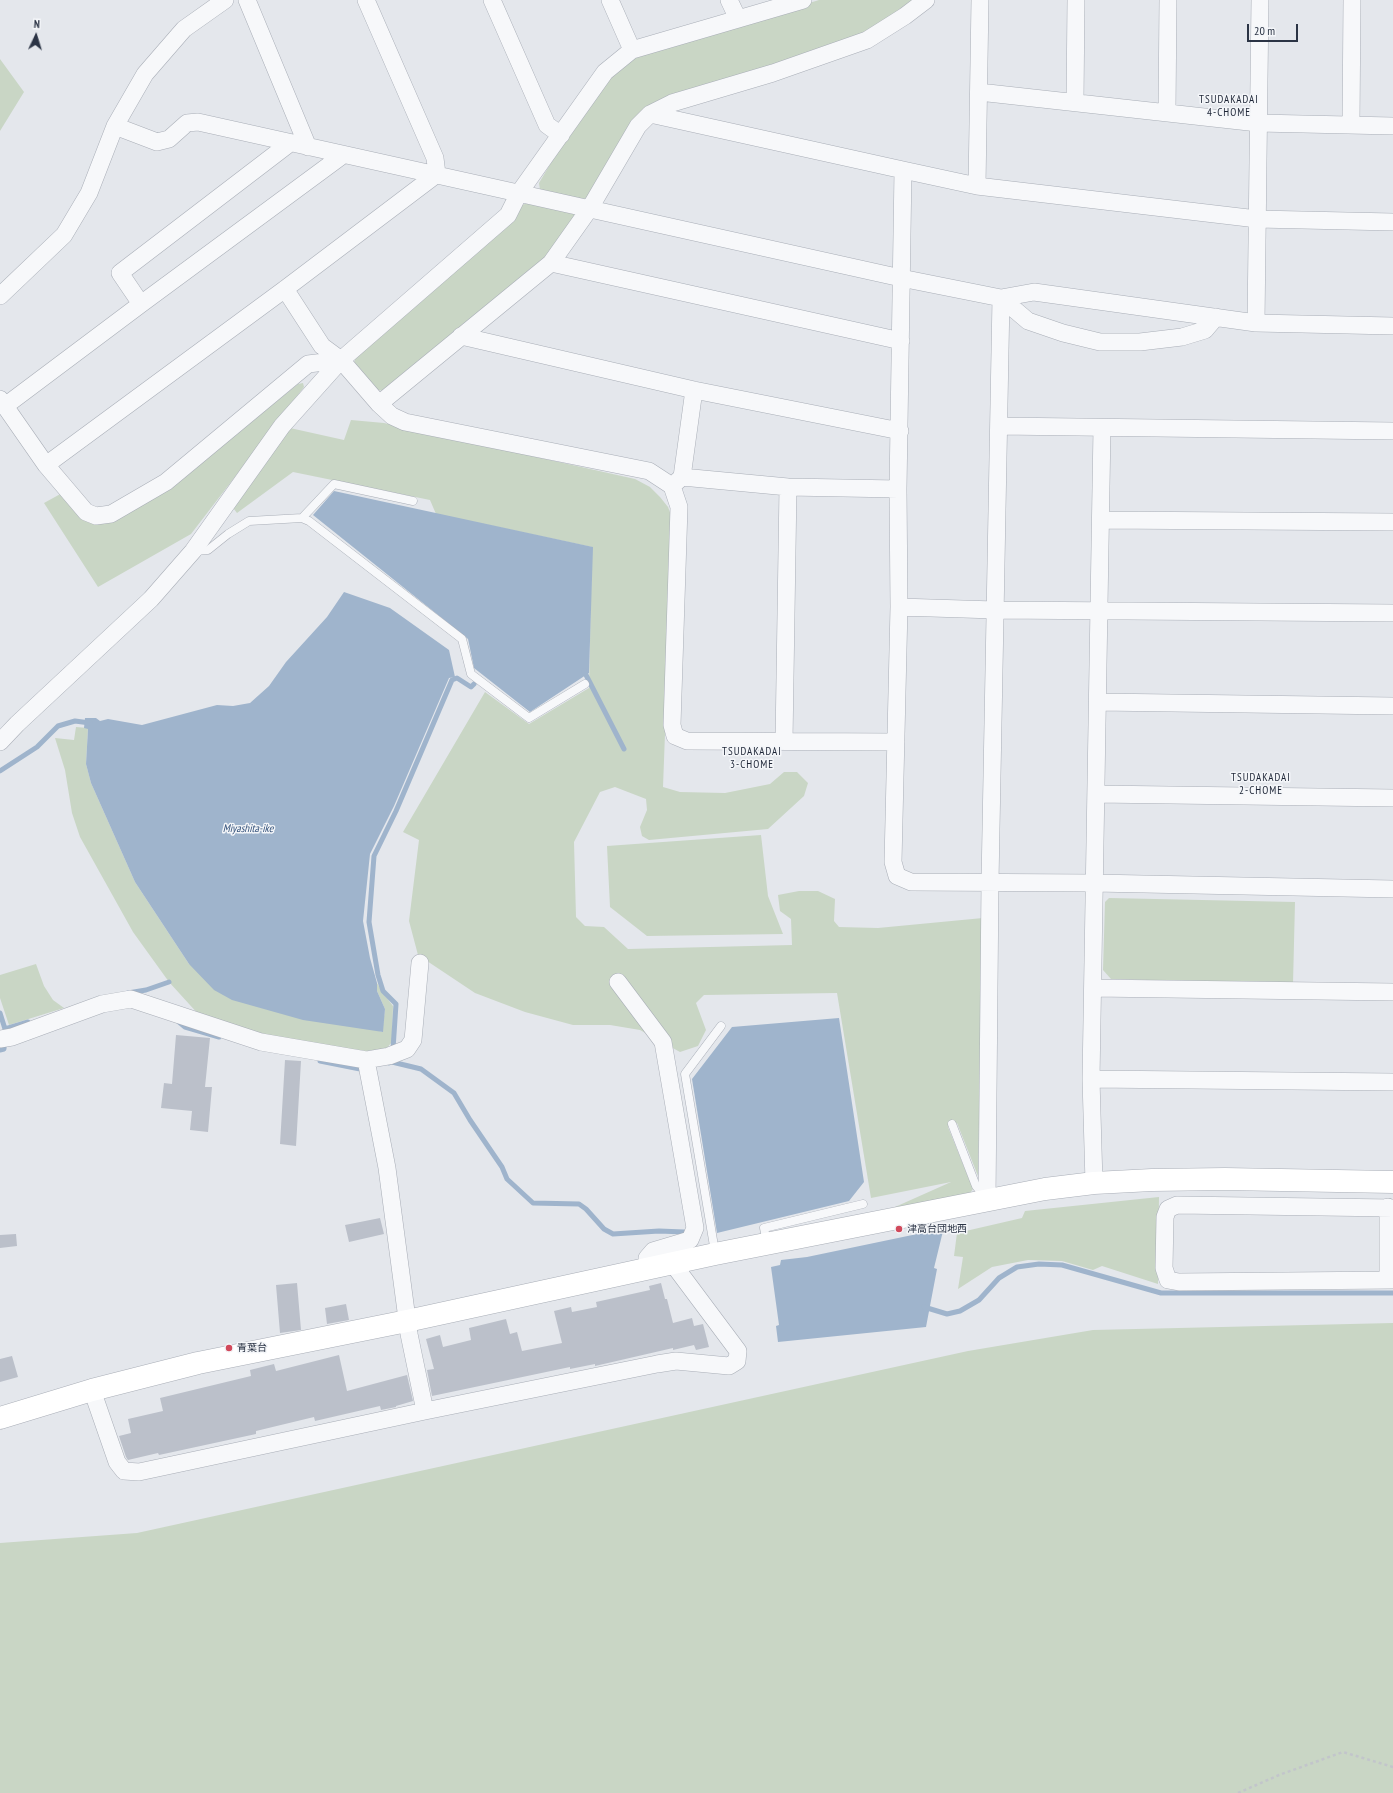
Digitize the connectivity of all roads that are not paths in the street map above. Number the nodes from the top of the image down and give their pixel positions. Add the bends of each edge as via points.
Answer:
1 (225, 0) edge
2 (247, 0) edge
3 (366, 0) edge
4 (492, 0) edge
5 (610, 0) edge
6 (730, 0) edge
7 (803, 0) edge
8 (926, 0) edge
9 (980, 0) edge
10 (1076, 0) edge
11 (1168, 0) edge
12 (1260, 0) edge
13 (1352, 0) edge
14 (738, 19) junction
15 (632, 50) junction
16 (979, 92) junction
17 (1075, 102) junction
18 (1167, 112) junction
19 (650, 114) junction
20 (1258, 123) junction
21 (1351, 125) junction
22 (115, 126) junction
23 (1393, 126) edge
24 (561, 135) junction
25 (290, 143) junction
26 (308, 147) junction
27 (344, 155) junction
28 (903, 170) junction
29 (437, 174) junction
30 (977, 186) junction
31 (519, 193) junction
32 (590, 208) junction
33 (1257, 219) junction
34 (1393, 222) edge
35 (551, 263) junction
36 (901, 278) junction
37 (285, 289) junction
38 (0, 296) edge
39 (1001, 298) junction
40 (141, 304) junction
41 (1216, 317) junction
42 (1256, 323) junction
43 (1393, 326) edge
44 (461, 336) junction
45 (901, 341) junction
46 (341, 360) junction
47 (694, 390) junction
48 (3, 402) edge
49 (379, 404) junction
50 (999, 426) junction
51 (1102, 428) junction
52 (1393, 431) edge
53 (900, 432) junction
54 (46, 465) junction
55 (677, 482) junction
56 (788, 487) junction
57 (898, 489) junction
58 (413, 501) dead end
59 (302, 518) junction
60 (1101, 520) junction
61 (1393, 522) edge
62 (193, 551) junction
63 (899, 608) junction
64 (995, 610) junction
65 (1099, 611) junction
66 (1393, 613) edge
67 (585, 684) dead end
68 (1098, 702) junction
69 (1393, 706) edge
70 (784, 741) junction
71 (0, 742) edge
72 (896, 742) junction
73 (1096, 794) junction
74 (1393, 798) edge
75 (990, 882) junction
76 (1094, 883) junction
77 (1393, 889) edge
78 (420, 963) dead end
79 (618, 982) dead end
80 (1093, 988) junction
81 (1393, 992) edge
82 (721, 1026) dead end
83 (4, 1038) edge
84 (367, 1065) junction
85 (1091, 1079) junction
86 (1393, 1082) edge
87 (952, 1124) dead end
88 (1393, 1182) edge
89 (1094, 1183) junction
90 (987, 1200) junction
91 (863, 1204) dead end
92 (1391, 1208) edge
93 (768, 1245) junction
94 (715, 1254) junction
95 (673, 1264) junction
96 (648, 1269) junction
97 (1390, 1280) edge
98 (407, 1321) junction
99 (92, 1390) junction
100 (425, 1411) junction
101 (0, 1418) edge

1 - 22 street via 184,28 145,74
2 - 26 street
3 - 29 street via 435,158
4 - 24 street via 547,125
5 - 15 street
6 - 14 street
7 - 14 street
8 - 19 street via 867,40 773,72 672,102
9 - 16 street
10 - 17 street
11 - 18 street
12 - 20 street
13 - 21 street
14 - 15 street
15 - 24 street via 605,72
16 - 17 street
16 - 30 street
17 - 18 street
18 - 20 street
19 - 28 street
19 - 32 street via 638,126
20 - 21 street
20 - 33 street
21 - 23 street
22 - 25 street via 157,142 169,139 187,123 198,122
22 - 38 street via 89,193 64,235
24 - 31 street
25 - 26 street
25 - 40 street via 120,273
26 - 27 street
27 - 29 street
27 - 40 street
28 - 30 street
28 - 36 street
29 - 31 street
29 - 37 street
30 - 33 street
31 - 32 street
31 - 46 street via 508,215
32 - 35 street
32 - 36 street
33 - 34 street
33 - 42 street
35 - 44 street
35 - 45 street
36 - 39 street
36 - 45 street
37 - 46 street via 322,346
37 - 54 street
39 - 41 street via 1034,292
39 - 41 street via 1028,321 1100,342 1140,342 1182,337 1206,330
39 - 50 street
40 - 48 street
41 - 42 street
42 - 43 street
44 - 47 street
44 - 49 street
45 - 53 street
46 - 49 street
46 - 54 street via 308,364 166,482 110,514 96,516 86,512
46 - 62 street via 282,426
47 - 53 street
47 - 55 street
48 - 54 street
49 - 55 street via 392,416 405,422 649,471
50 - 51 street
50 - 64 street
51 - 52 street
51 - 60 street
53 - 57 street
55 - 56 street
55 - 70 street via 679,507 672,725 675,736 687,741
56 - 57 street
56 - 70 street
57 - 63 street
58 - 59 lane via 334,484
59 - 62 lane via 249,521 208,550
59 - 67 lane via 462,640 471,674 529,718
60 - 61 street
60 - 65 street
62 - 71 street via 151,599
63 - 64 street
63 - 72 street
64 - 65 street
64 - 75 street
65 - 66 street
65 - 68 street
68 - 69 street
68 - 73 street
70 - 72 street
72 - 75 street via 893,862 897,876 911,882
73 - 74 street
73 - 76 street
75 - 76 street
75 - 90 street
76 - 77 street
76 - 80 street
78 - 84 street via 413,1040 407,1049
79 - 96 street via 663,1042 695,1228 690,1240 653,1251 647,1258
80 - 81 street
80 - 85 street
82 - 94 lane via 684,1074
83 - 84 street via 102,1004 131,999 261,1042
84 - 98 street via 387,1168
85 - 86 street
85 - 89 street
87 - 90 lane via 976,1186
88 - 89 street via 1217,1179
89 - 90 street
90 - 93 street
91 - 93 lane via 764,1228
92 - 97 street
92 - 97 street via 1176,1205 1168,1209 1165,1217 1164,1268 1168,1280 1179,1282
93 - 94 street
94 - 95 street
95 - 96 street
95 - 100 street via 738,1351 737,1361 729,1366 676,1361
96 - 98 street
98 - 99 street via 198,1363
98 - 100 street
99 - 100 street via 117,1462 124,1471 139,1472
99 - 101 street

